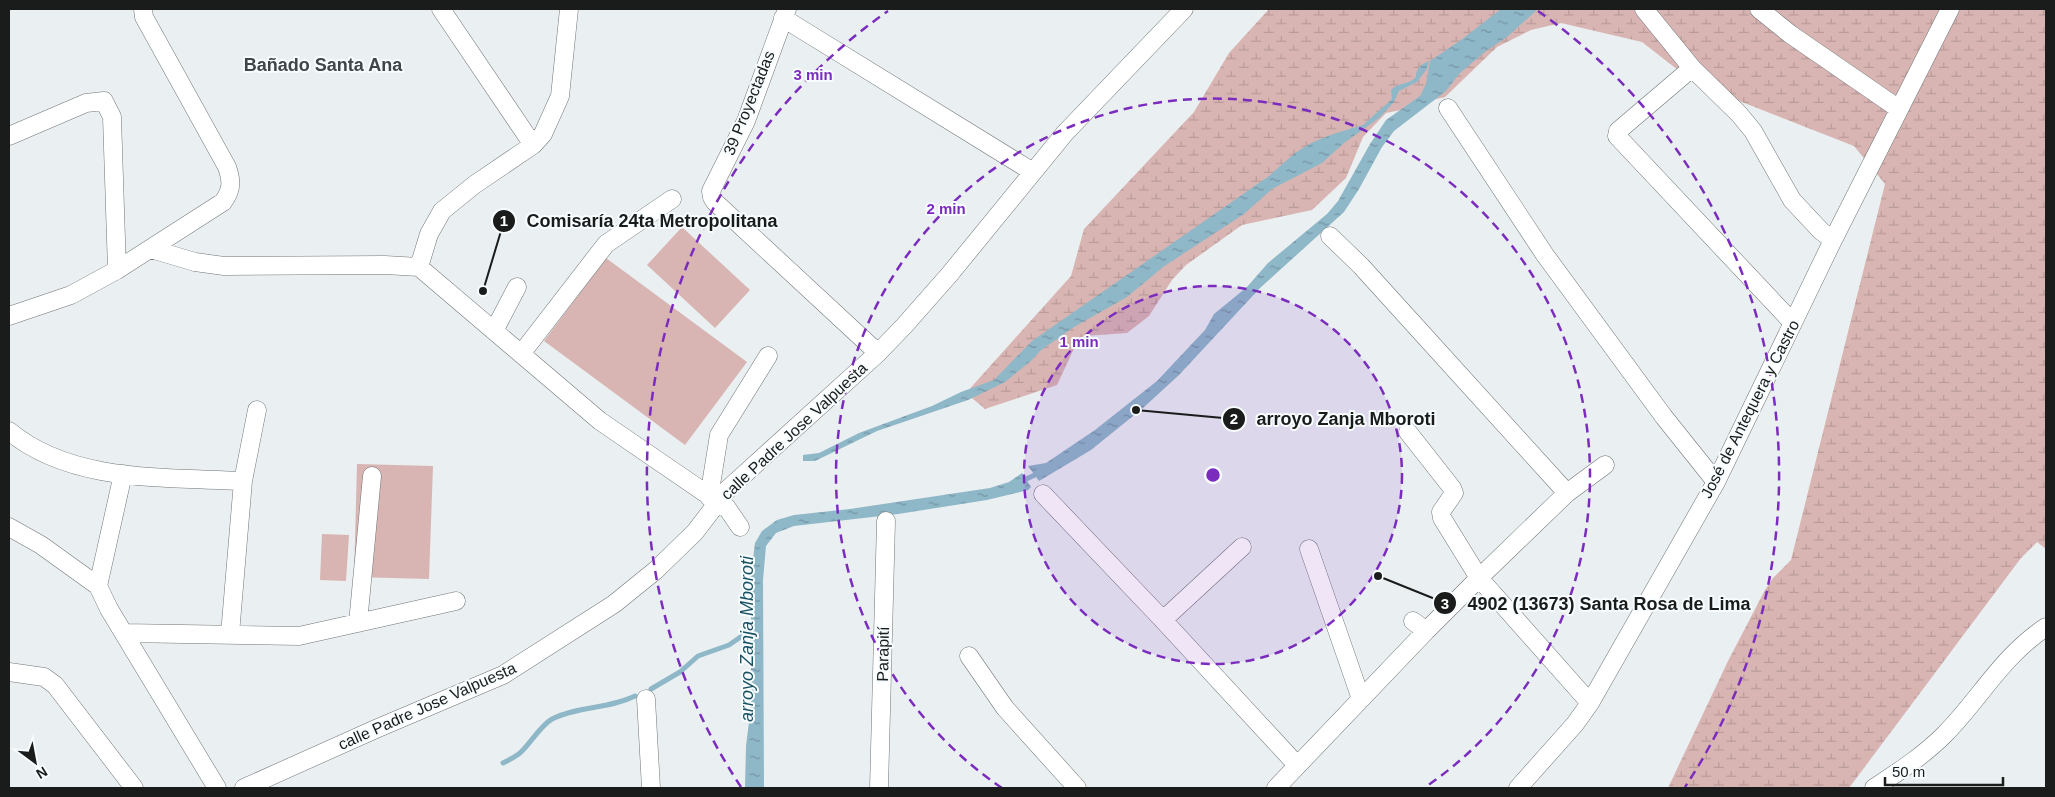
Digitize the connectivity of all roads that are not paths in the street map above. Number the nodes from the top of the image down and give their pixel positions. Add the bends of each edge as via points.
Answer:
1 (143, 9) edge
2 (440, 9) edge
3 (570, 9) edge
4 (1184, 9) edge
5 (1644, 9) edge
6 (1758, 9) edge
7 (1950, 9) edge
8 (785, 13) edge
9 (1692, 68) junction
10 (1448, 108) dead end
11 (1900, 109) junction
12 (9, 136) edge
13 (532, 146) junction
14 (1033, 172) junction
15 (672, 199) dead end
16 (1330, 236) dead end
17 (1833, 240) junction
18 (151, 248) junction
19 (419, 267) junction
20 (117, 270) junction
21 (517, 288) dead end
22 (9, 316) edge
23 (1793, 324) junction
24 (494, 331) junction
25 (878, 353) junction
26 (521, 354) junction
27 (768, 356) dead end
28 (257, 410) dead end
29 (9, 432) edge
30 (1408, 432) dead end
31 (1605, 465) dead end
32 (123, 474) junction
33 (372, 476) dead end
34 (243, 481) junction
35 (1716, 482) junction
36 (1567, 493) junction
37 (1044, 494) dead end
38 (713, 500) junction
39 (886, 521) dead end
40 (9, 527) edge
41 (740, 527) dead end
42 (1242, 547) dead end
43 (1309, 550) dead end
44 (1479, 578) junction
45 (98, 586) junction
46 (456, 601) dead end
47 (1163, 620) junction
48 (358, 623) junction
49 (2046, 627) edge
50 (124, 633) junction
51 (230, 634) junction
52 (969, 656) dead end
53 (9, 672) edge
54 (646, 699) dead end
55 (1361, 699) junction
56 (1590, 703) junction
57 (1296, 765) junction
58 (134, 788) edge
59 (217, 788) edge
60 (244, 788) edge
61 (651, 788) edge
62 (879, 788) edge
63 (1077, 788) edge
64 (1276, 788) edge
65 (1518, 788) edge
66 (1874, 788) edge

1 - 18 street via 144,17 227,167 231,187 223,202
2 - 13 street
3 - 13 street via 560,96 543,134
4 - 14 street, calle Padre Jose Valpuesta via 1101,94
5 - 9 street
6 - 11 street
7 - 11 street, José de Antequera y Castro
8 - 14 street
8 - 25 street, 39 Proyectadas via 746,120 711,191 712,197
9 - 17 street via 1753,131 1792,200
9 - 23 street via 1618,131 1617,136
10 - 35 street via 1545,255
11 - 17 street, José de Antequera y Castro
12 - 20 street via 86,103 104,101 112,117
13 - 19 street via 474,185 442,212 429,234
14 - 25 street, calle Padre Jose Valpuesta via 949,275
15 - 26 street via 606,244
16 - 36 street
17 - 23 street, José de Antequera y Castro
18 - 19 street via 195,262 224,266
18 - 20 street
19 - 24 street
20 - 22 street via 71,295
21 - 24 street
23 - 35 street, José de Antequera y Castro
24 - 26 street
25 - 38 street, calle Padre Jose Valpuesta
26 - 38 street via 600,421
27 - 38 street via 719,435
28 - 34 street
29 - 32 street via 41,452 73,464
30 - 44 street via 1452,488 1454,493 1441,512 1442,518
31 - 36 street
32 - 34 street
32 - 45 street
33 - 48 street
34 - 51 street
35 - 56 street, José de Antequera y Castro
36 - 44 street
37 - 47 street
38 - 41 street via 726,508
38 - 60 street, calle Padre Jose Valpuesta via 695,532 656,570 614,604 503,674
39 - 62 street, Parapití
40 - 45 street via 41,545
42 - 47 street
43 - 55 street
44 - 55 street via 1420,626
44 - 56 street
45 - 50 street
46 - 48 street
47 - 57 street
48 - 51 street via 299,636
49 - 66 street via 2010,656 1944,735 1913,763
50 - 51 street
50 - 59 street
52 - 63 street via 1004,708
53 - 58 street via 44,677 55,685
54 - 61 street
55 - 57 street
56 - 65 street, José de Antequera y Castro
57 - 64 street

